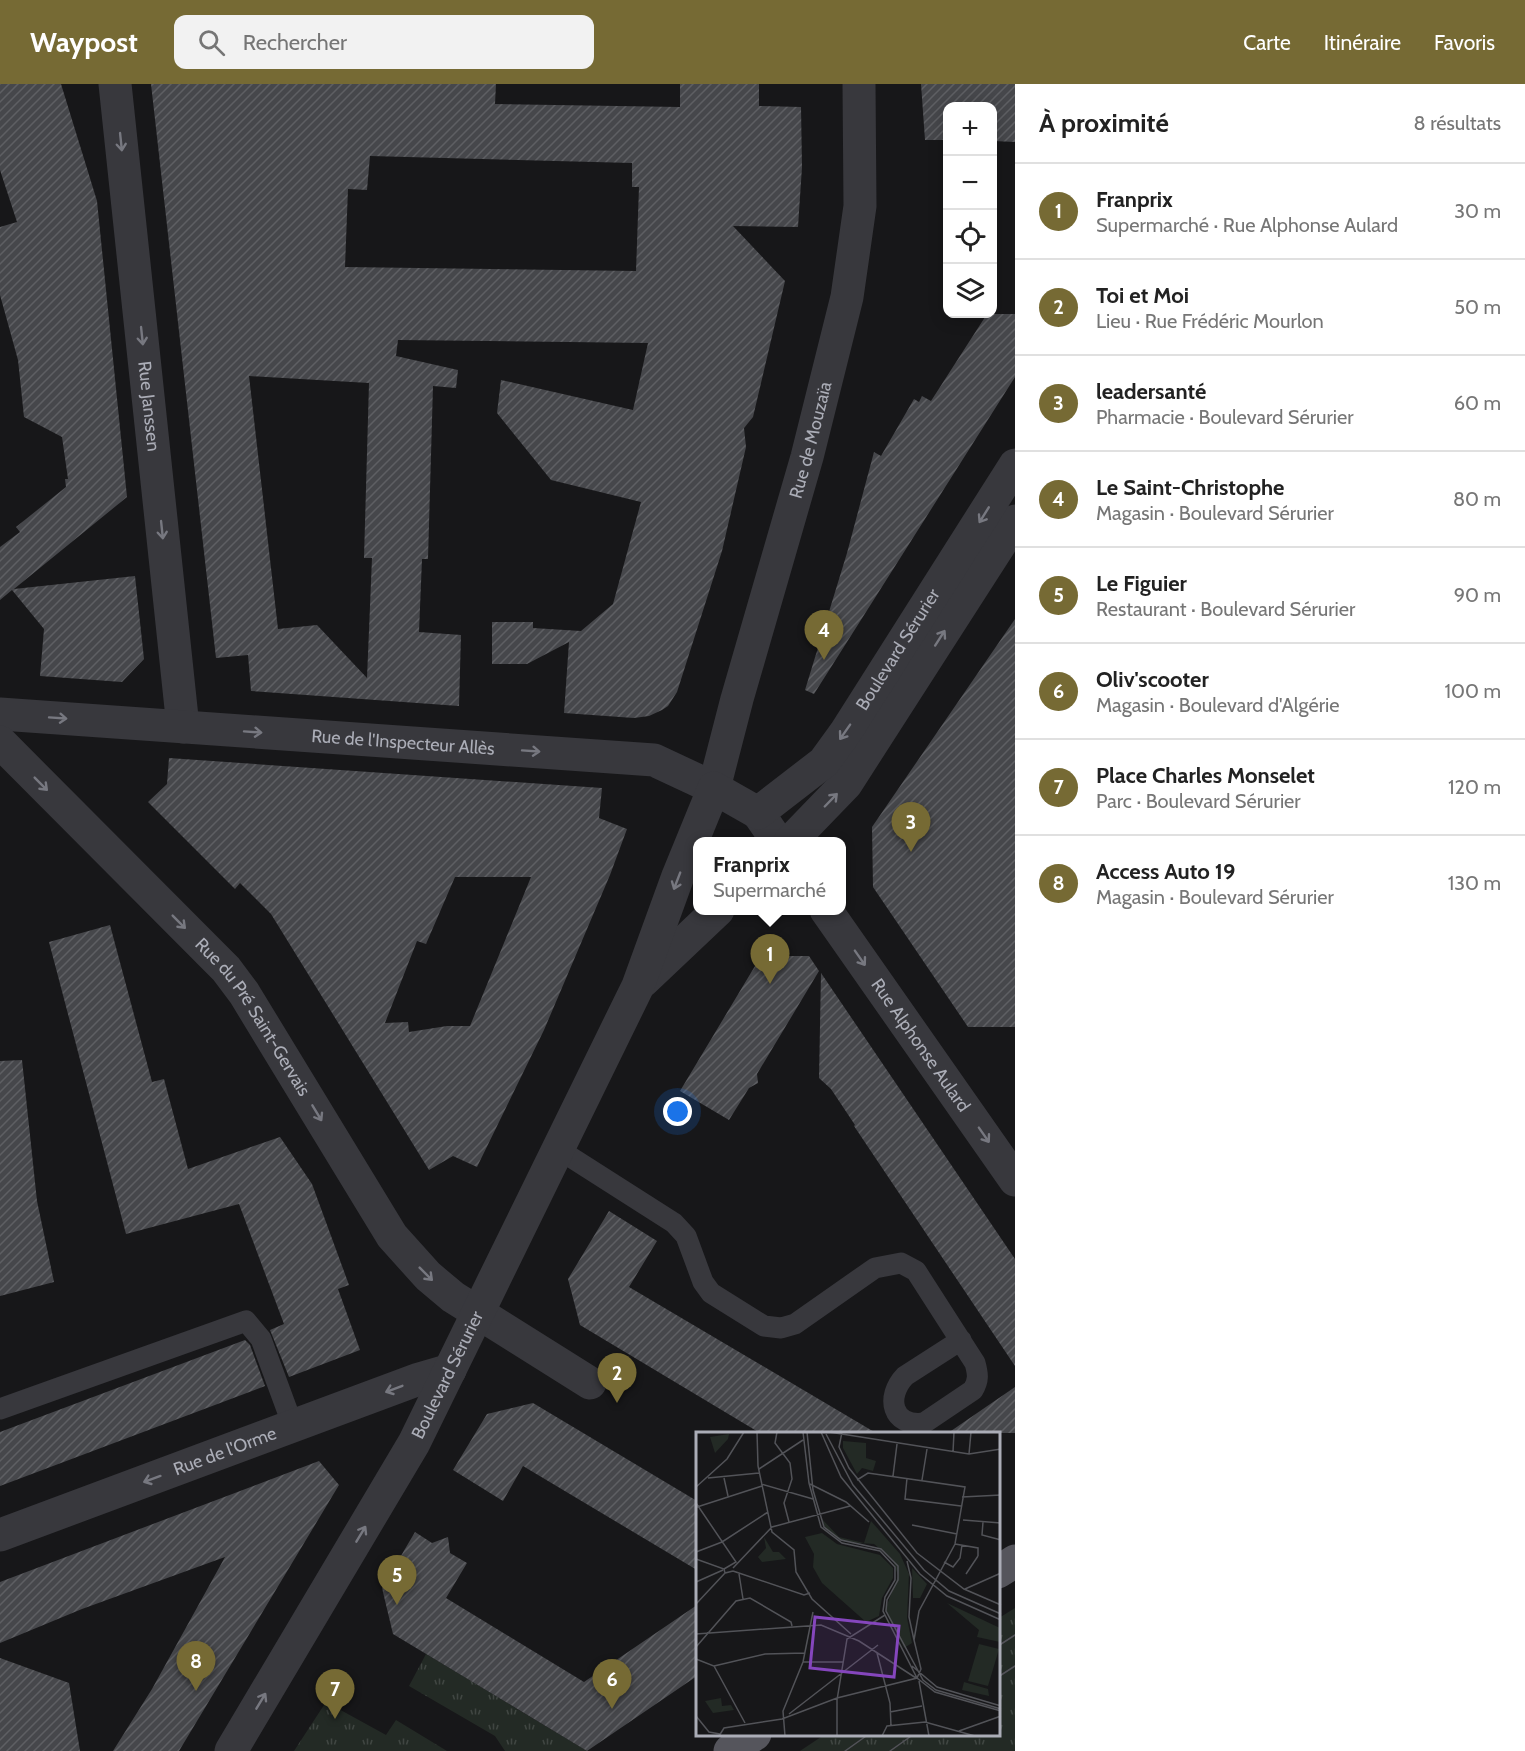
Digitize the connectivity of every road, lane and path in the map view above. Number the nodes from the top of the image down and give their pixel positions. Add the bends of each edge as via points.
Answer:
1 (115, 84) edge
2 (859, 84) edge
3 (1015, 465) edge
4 (1010, 541) edge
5 (0, 714) edge
6 (183, 727) junction
7 (0, 742) edge
8 (714, 788) junction
9 (758, 813) junction
10 (694, 837) edge
11 (775, 837) edge
12 (795, 837) edge
13 (693, 839) edge
14 (713, 915) edge
15 (830, 915) edge
16 (638, 986) junction
17 (558, 1149) junction
18 (1015, 1180) edge
19 (478, 1311) junction
20 (961, 1340) dead end
21 (450, 1370) junction
22 (590, 1383) dead end
23 (0, 1409) edge
24 (293, 1426) junction
25 (0, 1535) edge
26 (1015, 1561) edge
27 (1000, 1571) edge
28 (752, 1736) edge
29 (231, 1751) edge
30 (730, 1751) edge

1 -> 6 street, Rue Janssen
2 - 8 street, Rue de Mouzaïa via 860,206 847,297
3 -> 9 street, Boulevard Sérurier via 824,762
12 -> 4 street, Boulevard Sérurier via 846,784
5 -> 6 street, Rue de l'Inspecteur Allès
6 -> 8 street, Rue de l'Inspecteur Allès via 654,760
7 -> 19 street, Rue du Pré Saint-Gervais via 226,969 392,1236 428,1276
8 - 9 street, Rue de l'Inspecteur Allès
8 -> 10 street, Boulevard Sérurier
9 - 11 street, Rue de l'Inspecteur Allès
13 -> 16 street, Boulevard Sérurier
14 - 16 street, Boulevard Sérurier
15 -> 18 street, Rue Alphonse Aulard
16 - 17 street, Boulevard Sérurier
17 - 19 street, Boulevard Sérurier
17 - 20 lane via 674,1223 686,1236 711,1293 764,1326 781,1328 795,1324 875,1268 901,1263 916,1271
19 - 21 street, Boulevard Sérurier
19 - 22 street, Rue du Pré Saint-Gervais
21 -> 24 street, Rue de l'Orme
29 -> 21 street, Boulevard Sérurier via 409,1452
23 - 24 lane via 246,1321 261,1339
24 -> 25 street, Rue de l'Orme
26 - 27 main road
28 - 30 main road

